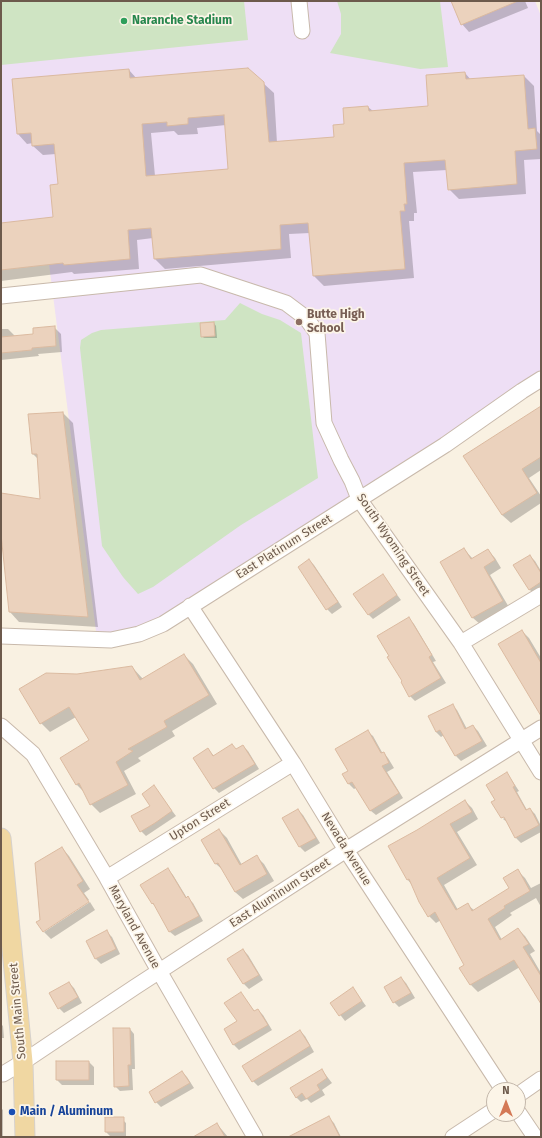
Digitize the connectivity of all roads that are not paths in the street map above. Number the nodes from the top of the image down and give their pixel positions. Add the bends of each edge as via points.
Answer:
1 (299, 1) edge
2 (302, 31) dead end
3 (1, 296) edge
4 (541, 379) edge
5 (359, 499) junction
6 (541, 594) edge
7 (190, 606) junction
8 (1, 636) edge
9 (461, 643) junction
10 (1, 726) edge
11 (541, 728) edge
12 (521, 741) junction
13 (293, 762) junction
14 (541, 772) edge
15 (1, 838) edge
16 (346, 850) junction
17 (107, 878) junction
18 (159, 972) junction
19 (23, 1062) junction
20 (1, 1074) edge
21 (541, 1079) edge
22 (498, 1082) edge
23 (526, 1089) edge
24 (486, 1115) edge
25 (525, 1122) edge
26 (25, 1137) edge
27 (255, 1137) edge
28 (453, 1137) edge
29 (535, 1137) edge

1 - 2 street
3 - 5 street, South Wyoming Street via 201,276 286,303 306,318 318,333 324,423
4 - 5 street, East Platinum Street via 445,445
5 - 7 street, East Platinum Street
5 - 9 street, South Wyoming Street
6 - 9 street
7 - 8 street, East Platinum Street via 163,624 139,634 111,640
7 - 13 street, Nevada Avenue
9 - 12 street, South Wyoming Street
10 - 17 street, Maryland Avenue via 33,754
11 - 12 street, East Aluminum Street
12 - 14 street, South Wyoming Street
12 - 16 street, East Aluminum Street
13 - 16 street, Nevada Avenue
13 - 17 street, Upton Street
15 - 19 main road, South Main Street
16 - 18 street, East Aluminum Street
16 - 22 street, Nevada Avenue
17 - 18 street, Maryland Avenue
18 - 19 street, East Aluminum Street
18 - 27 street, Maryland Avenue
19 - 20 street, East Aluminum Street
19 - 26 main road, South Main Street
21 - 23 street
24 - 28 street
25 - 29 street

